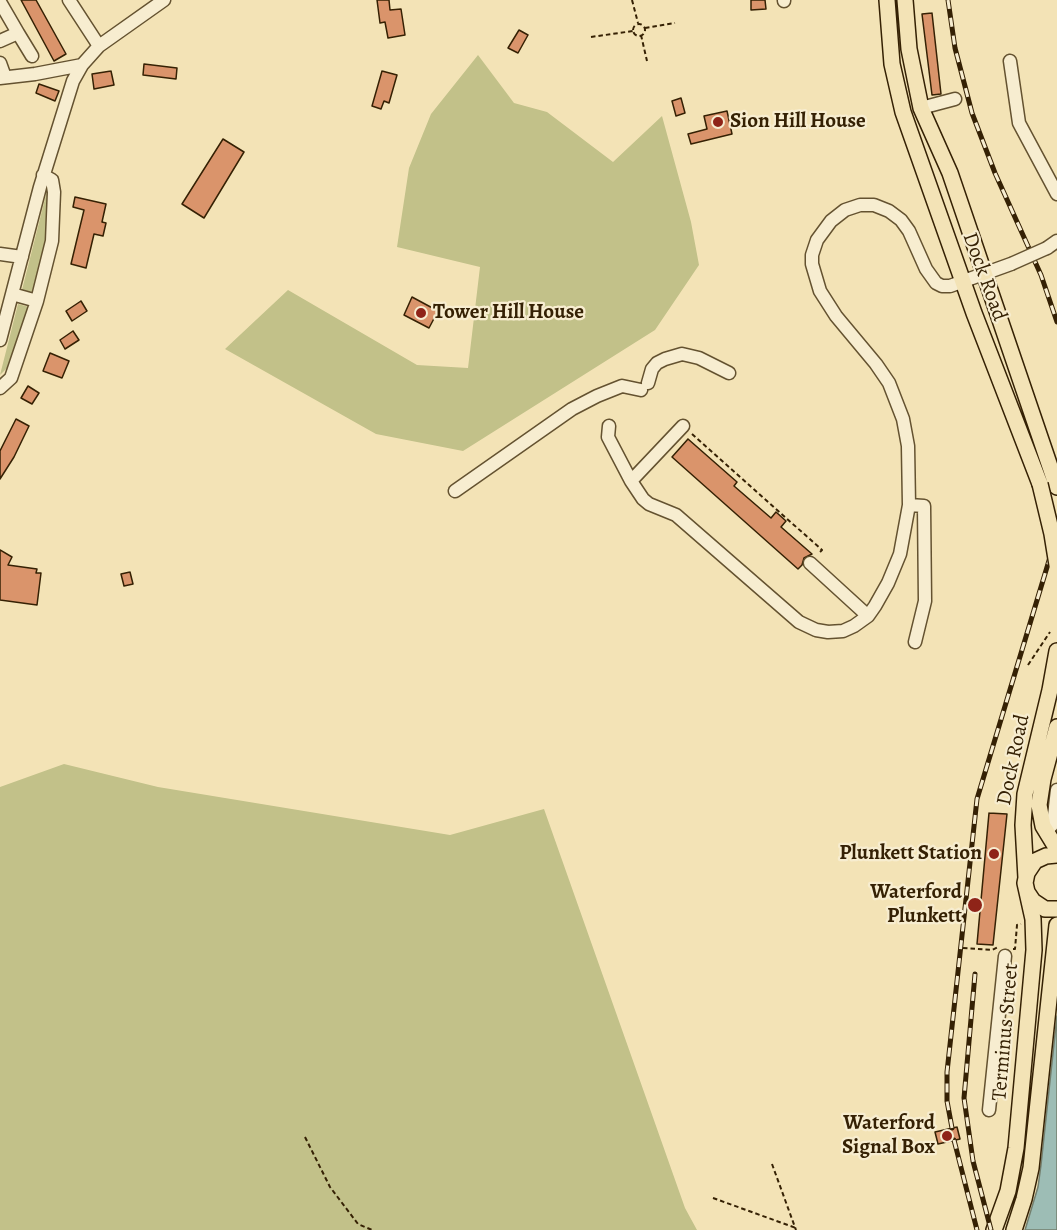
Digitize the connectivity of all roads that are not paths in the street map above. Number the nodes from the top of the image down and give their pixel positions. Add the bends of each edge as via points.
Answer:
1 (69, 0) edge
2 (164, 0) edge
3 (887, 0) edge
4 (905, 0) edge
5 (0, 2) edge
6 (18, 33) junction
7 (0, 41) edge
8 (99, 46) junction
9 (32, 56) dead end
10 (1010, 61) dead end
11 (0, 63) edge
12 (82, 65) junction
13 (2, 78) edge
14 (955, 99) dead end
15 (921, 108) junction
16 (44, 175) junction
17 (1057, 194) edge
18 (1052, 245) edge
19 (0, 254) edge
20 (22, 257) junction
21 (984, 273) junction
22 (963, 281) junction
23 (12, 294) junction
24 (36, 301) junction
25 (0, 340) edge
26 (729, 373) dead end
27 (0, 388) edge
28 (609, 426) dead end
29 (682, 426) road end
30 (628, 446) dead end
31 (618, 457) junction
32 (631, 481) junction
33 (1056, 484) edge
34 (455, 491) dead end
35 (909, 505) junction
36 (810, 563) road end
37 (1057, 565) edge
38 (868, 616) junction
39 (915, 642) dead end
40 (1056, 656) edge
41 (1057, 727) edge
42 (1057, 790) edge
43 (1046, 832) junction
44 (1057, 849) edge
45 (1057, 855) edge
46 (1026, 878) junction
47 (1057, 909) edge
48 (1057, 925) edge
49 (1001, 952) road end
50 (1057, 959) edge
51 (1049, 992) junction
52 (989, 1110) dead end
53 (994, 1230) edge
54 (1014, 1230) edge

1 - 8 street
2 - 8 street
3 - 22 main road, Dock Road via 892,64 903,112
4 - 15 main road, Dock Road via 909,49
5 - 6 street
6 - 7 street
6 - 9 street
8 - 12 street
10 - 17 street via 1019,123
11 - 13 street
12 - 13 street
12 - 16 street via 62,111
14 - 15 street
15 - 21 main road, Dock Road via 950,173
16 - 20 street
16 - 24 street via 52,180 54,192 52,242
18 - 21 street, bridge
19 - 20 street
20 - 23 street
21 - 22 street
21 - 33 main road, Dock Road
22 - 35 street via 945,286 936,283 901,220 874,205 854,206 837,215 814,247 812,264 820,291 840,322 883,373 899,406 908,446
22 - 37 main road, Dock Road, bridge via 1040,484
23 - 24 street
23 - 25 street
24 - 27 street via 10,378
26 - 34 street via 682,354 665,359 652,369 645,386 622,386 572,409
28 - 31 street via 608,437
29 - 32 street
30 - 31 street
31 - 32 street
32 - 38 street via 646,502 676,515 804,625 822,632 838,632
35 - 38 street via 894,568
35 - 39 street via 924,506 925,601
36 - 38 street
40 - 46 main road, Dock Road via 1025,794
41 - 43 main road, Dock Road via 1039,799
42 - 43 street via 1053,824
43 - 44 main road, Dock Road
45 - 46 main road via 1035,861
46 - 47 main road via 1033,901
46 - 53 main road, Terminus Street via 1033,919 1033,969 1012,1175
48 - 51 main road, Terminus Street
49 - 52 street
50 - 51 main road
51 - 54 main road, Terminus Street via 1028,1184

